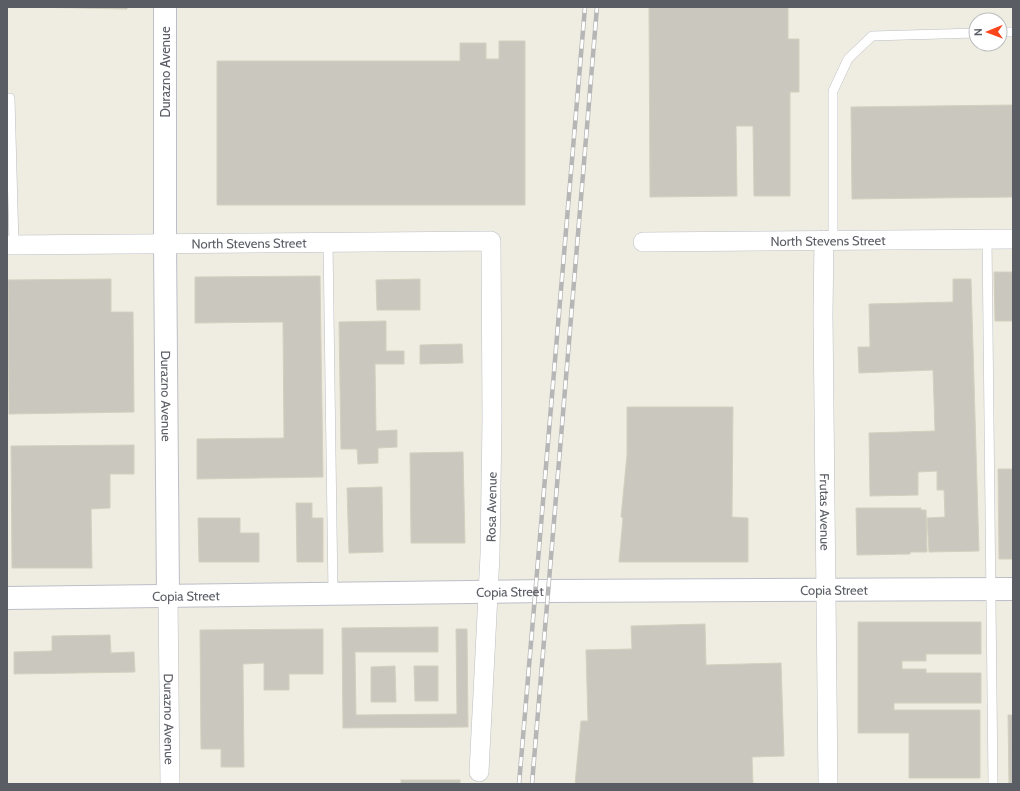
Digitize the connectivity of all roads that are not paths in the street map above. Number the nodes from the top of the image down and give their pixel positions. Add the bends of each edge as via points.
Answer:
1 (165, 7) edge
2 (968, 33) edge
3 (7, 98) edge
4 (987, 238) junction
5 (1013, 239) edge
6 (828, 240) junction
7 (491, 241) joint
8 (328, 242) junction
9 (643, 242) dead end
10 (165, 243) junction
11 (11, 245) edge
12 (1013, 589) edge
13 (825, 590) junction
14 (990, 590) junction
15 (488, 593) junction
16 (333, 594) junction
17 (168, 596) junction
18 (7, 598) edge
19 (479, 772) dead end
20 (170, 784) edge
21 (828, 784) edge
22 (993, 784) edge

1 - 10 main road, Durazno Avenue
2 - 6 lane via 872,36 848,59 833,90
3 - 11 lane via 10,98
4 - 5 street, North Stevens Street
4 - 6 street, North Stevens Street
4 - 14 lane
6 - 9 street, North Stevens Street
6 - 13 street, Frutas Avenue via 823,315
7 - 8 street, North Stevens Street
7 - 15 street, Rosa Avenue via 492,419
8 - 10 street, North Stevens Street
8 - 16 lane
10 - 11 street, North Stevens Street
10 - 17 main road, Durazno Avenue
12 - 14 main road, Copia Street
13 - 14 main road, Copia Street
13 - 15 main road, Copia Street
13 - 21 street, Frutas Avenue
14 - 22 lane
15 - 16 main road, Copia Street
15 - 19 street, Rosa Avenue
16 - 17 main road, Copia Street
17 - 18 main road, Copia Street
17 - 20 street, Durazno Avenue

